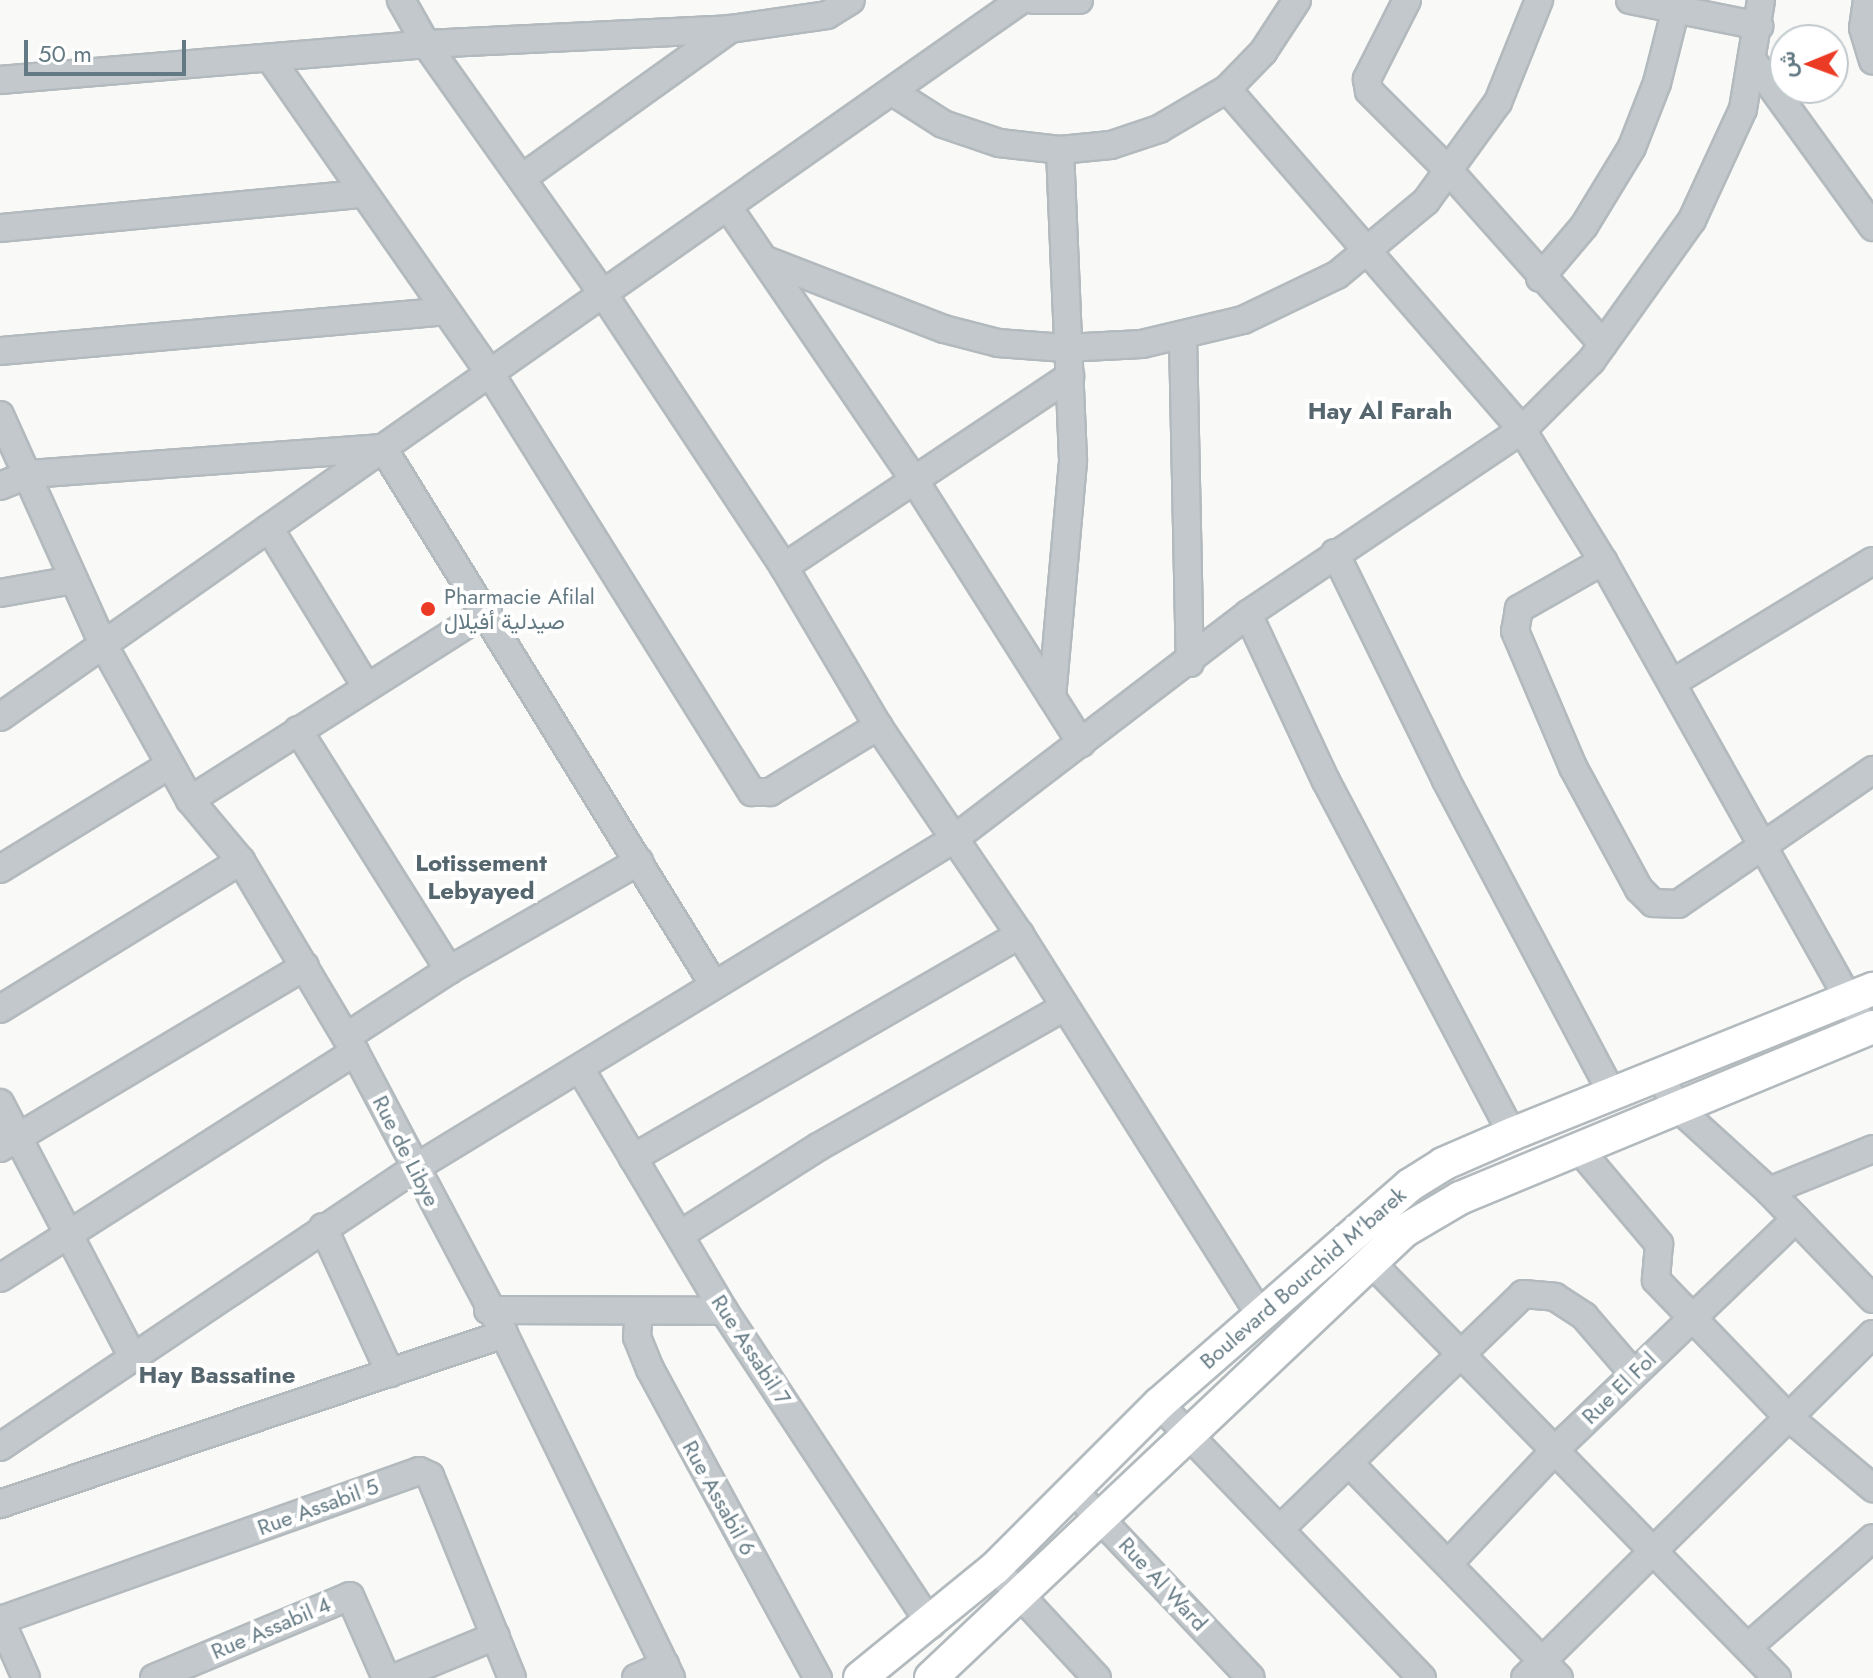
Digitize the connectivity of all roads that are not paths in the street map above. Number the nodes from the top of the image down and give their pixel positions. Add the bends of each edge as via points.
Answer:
1 (401, 0) edge
2 (851, 0) edge
3 (1021, 0) edge
4 (1034, 0) edge
5 (1079, 0) edge
6 (1297, 0) edge
7 (1407, 0) edge
8 (1539, 0) edge
9 (1630, 0) edge
10 (1867, 0) edge
11 (1678, 5) edge
12 (1760, 13) edge
13 (730, 29) junction
14 (426, 44) junction
15 (270, 58) junction
16 (1873, 60) edge
17 (1753, 61) junction
18 (0, 80) edge
19 (1227, 89) junction
20 (893, 92) junction
21 (1060, 150) junction
22 (1451, 173) junction
23 (522, 178) junction
24 (362, 194) junction
25 (728, 207) junction
26 (1873, 227) edge
27 (0, 228) edge
28 (1371, 251) junction
29 (766, 260) junction
30 (1540, 278) junction
31 (604, 295) junction
32 (445, 311) junction
33 (1183, 337) junction
34 (1603, 344) junction
35 (1065, 348) junction
36 (0, 351) edge
37 (488, 370) junction
38 (1070, 376) junction
39 (0, 415) edge
40 (1522, 430) junction
41 (383, 448) junction
42 (29, 474) junction
43 (913, 478) junction
44 (0, 486) edge
45 (269, 528) junction
46 (1335, 553) junction
47 (1603, 561) junction
48 (1873, 561) edge
49 (784, 567) junction
50 (73, 580) junction
51 (0, 593) edge
52 (488, 611) junction
53 (1248, 614) junction
54 (104, 646) junction
55 (1190, 663) junction
56 (1672, 683) junction
57 (366, 686) junction
58 (1052, 697) junction
59 (0, 717) edge
60 (878, 726) junction
61 (298, 730) junction
62 (1081, 743) junction
63 (170, 765) junction
64 (1873, 770) edge
65 (190, 800) junction
66 (954, 839) junction
67 (1759, 844) junction
68 (241, 861) junction
69 (639, 861) junction
70 (0, 869) edge
71 (1020, 935) junction
72 (305, 966) junction
73 (449, 970) junction
74 (714, 985) junction
75 (1861, 995) edge
76 (1064, 1007) junction
77 (0, 1009) edge
78 (1869, 1028) edge
79 (351, 1044) junction
80 (581, 1070) junction
81 (1660, 1078) junction
82 (1612, 1094) junction
83 (0, 1103) edge
84 (1679, 1109) junction
85 (1512, 1134) junction
86 (9, 1143) edge
87 (1578, 1148) junction
88 (1873, 1149) edge
89 (633, 1158) junction
90 (415, 1168) junction
91 (1769, 1191) junction
92 (1796, 1219) junction
93 (323, 1227) junction
94 (681, 1234) junction
95 (70, 1235) junction
96 (1346, 1237) junction
97 (1370, 1262) junction
98 (0, 1278) edge
99 (1873, 1299) edge
100 (488, 1310) junction
101 (724, 1311) junction
102 (639, 1313) junction
103 (1260, 1314) junction
104 (1695, 1317) junction
105 (504, 1334) junction
106 (1873, 1334) edge
107 (1461, 1352) junction
108 (132, 1355) junction
109 (390, 1373) junction
110 (1633, 1373) junction
111 (1159, 1404) junction
112 (1786, 1415) junction
113 (1187, 1432) junction
114 (0, 1447) edge
115 (1557, 1448) junction
116 (1350, 1464) junction
117 (1873, 1488) edge
118 (1074, 1491) junction
119 (0, 1504) edge
120 (1100, 1516) junction
121 (1282, 1527) junction
122 (1873, 1538) edge
123 (1656, 1550) junction
124 (1449, 1563) junction
125 (995, 1568) junction
126 (1021, 1596) junction
127 (0, 1620) edge
128 (931, 1625) junction
129 (496, 1636) junction
130 (1749, 1646) junction
131 (668, 1672) edge
132 (1542, 1672) edge
133 (26, 1678) edge
134 (154, 1678) edge
135 (386, 1678) edge
136 (394, 1678) edge
137 (512, 1678) edge
138 (636, 1678) edge
139 (818, 1678) edge
140 (860, 1678) edge
141 (931, 1678) edge
142 (1097, 1678) edge
143 (1251, 1678) edge
144 (1422, 1678) edge
145 (1777, 1678) edge

1 - 14 street
2 - 13 street via 827,15
3 - 20 street
4 - 5 street
6 - 19 street via 1263,52
7 - 22 street via 1368,87
8 - 22 street via 1498,102
9 - 11 street
10 - 16 street via 1863,28
11 - 12 street
11 - 30 street via 1632,147 1584,226
12 - 17 street
13 - 14 street
13 - 23 street
14 - 15 street
14 - 23 street
15 - 18 street
15 - 24 street
17 - 26 street
17 - 34 street via 1743,109 1703,200 1667,261
19 - 21 street via 1134,140
19 - 28 street
20 - 21 street via 971,135
20 - 25 street
21 - 35 street
22 - 28 street
22 - 30 street
23 - 31 street
24 - 27 street
24 - 32 street
25 - 29 street
25 - 31 street
28 - 33 street via 1282,305
28 - 40 street
29 - 35 street via 973,338
29 - 43 street
30 - 34 street
31 - 37 street
31 - 49 street
32 - 36 street
32 - 37 street
33 - 35 street
33 - 55 street
34 - 40 street via 1556,401
35 - 38 street
37 - 41 street
37 - 60 street via 752,792 770,792
38 - 43 street
38 - 58 street via 1072,494
39 - 42 street, Rue de Libye
40 - 46 street
40 - 47 street
41 - 42 street
41 - 45 street
41 - 52 street
42 - 44 street
42 - 50 street, Rue de Libye
43 - 49 street
43 - 58 street
45 - 54 street
45 - 57 street
46 - 53 street
46 - 82 street via 1446,780
47 - 56 street
47 - 67 street via 1519,609 1514,622 1573,767 1639,889 1653,903 1678,904
48 - 56 street
49 - 60 street
50 - 51 street
50 - 54 street, Rue de Libye
52 - 57 street
52 - 69 street
53 - 55 street
53 - 85 street via 1326,781
54 - 59 street
54 - 63 street, Rue de Libye
55 - 62 street
56 - 67 street
57 - 61 street
58 - 62 street
60 - 66 street
61 - 65 street
61 - 73 street
62 - 66 street
63 - 65 street, Rue de Libye
63 - 70 street
64 - 67 street
65 - 68 street, Rue de Libye
66 - 71 street
66 - 74 street
67 - 75 street
68 - 72 street, Rue de Libye
68 - 77 street
69 - 73 street
69 - 74 street
71 - 76 street
71 - 89 street
72 - 79 street, Rue de Libye
72 - 86 street
73 - 79 street
74 - 80 street
75 - 78 street
75 - 81 main road, Boulevard Bourchid M'barek
76 - 94 street via 818,1147
76 - 103 street
78 - 84 main road, Boulevard Bourchid M'barek
79 - 90 street, Rue de Libye
79 - 95 street
80 - 89 street, Rue Assabil 7
80 - 90 street
81 - 82 main road, Boulevard Bourchid M'barek
81 - 84 street
82 - 85 main road, Boulevard Bourchid M'barek
83 - 86 street
84 - 87 main road, Boulevard Bourchid M'barek
84 - 91 street
85 - 96 main road, Boulevard Bourchid M'barek via 1427,1174
86 - 95 street
87 - 97 main road, Boulevard Bourchid M'barek via 1451,1203 1404,1231
87 - 104 street via 1654,1237 1662,1254 1656,1280
88 - 91 street
89 - 94 street, Rue Assabil 7
90 - 93 street
90 - 100 street, Rue de Libye
91 - 92 street
92 - 99 street
92 - 104 street, Rue El Fol
93 - 108 street
93 - 109 street
94 - 101 street, Rue Assabil 7
95 - 98 street
95 - 108 street
96 - 97 street
96 - 103 main road, Boulevard Bourchid M'barek
97 - 107 street
97 - 113 main road, Boulevard Bourchid M'barek
100 - 102 street
100 - 105 street, Rue de Libye
101 - 102 street
101 - 128 street, Rue Assabil 7
102 - 139 street, Rue Assabil 6 via 637,1337 650,1369
103 - 111 main road, Boulevard Bourchid M'barek
104 - 110 street, Rue El Fol
104 - 112 street
105 - 109 street
105 - 131 street, Rue de Libye
106 - 112 street
107 - 110 street via 1512,1302 1538,1292 1584,1316
107 - 115 street
107 - 116 street
108 - 114 street
109 - 119 street
110 - 115 street, Rue El Fol
111 - 113 street
111 - 118 main road, Boulevard Bourchid M'barek
112 - 117 street
112 - 123 street
113 - 120 main road, Boulevard Bourchid M'barek
113 - 121 street
115 - 123 street
115 - 124 street, Rue El Fol
116 - 121 street
116 - 124 street
118 - 120 street, Rue Al Ward
118 - 125 main road, Boulevard Bourchid M'barek
120 - 126 main road, Boulevard Bourchid M'barek
120 - 143 street, Rue Al Ward
121 - 144 street
122 - 130 street
123 - 130 street
123 - 132 street
124 - 132 street
125 - 126 street
125 - 128 main road, Boulevard Bourchid M'barek
126 - 141 main road, Boulevard Bourchid M'barek
126 - 142 street
127 - 129 street, Rue Assabil 5 via 419,1471 430,1476
127 - 133 street
128 - 140 main road, Boulevard Bourchid M'barek
129 - 136 street
129 - 137 street, Rue Assabil 5
130 - 145 street
131 - 138 street
134 - 135 street, Rue Assabil 4 via 350,1596

